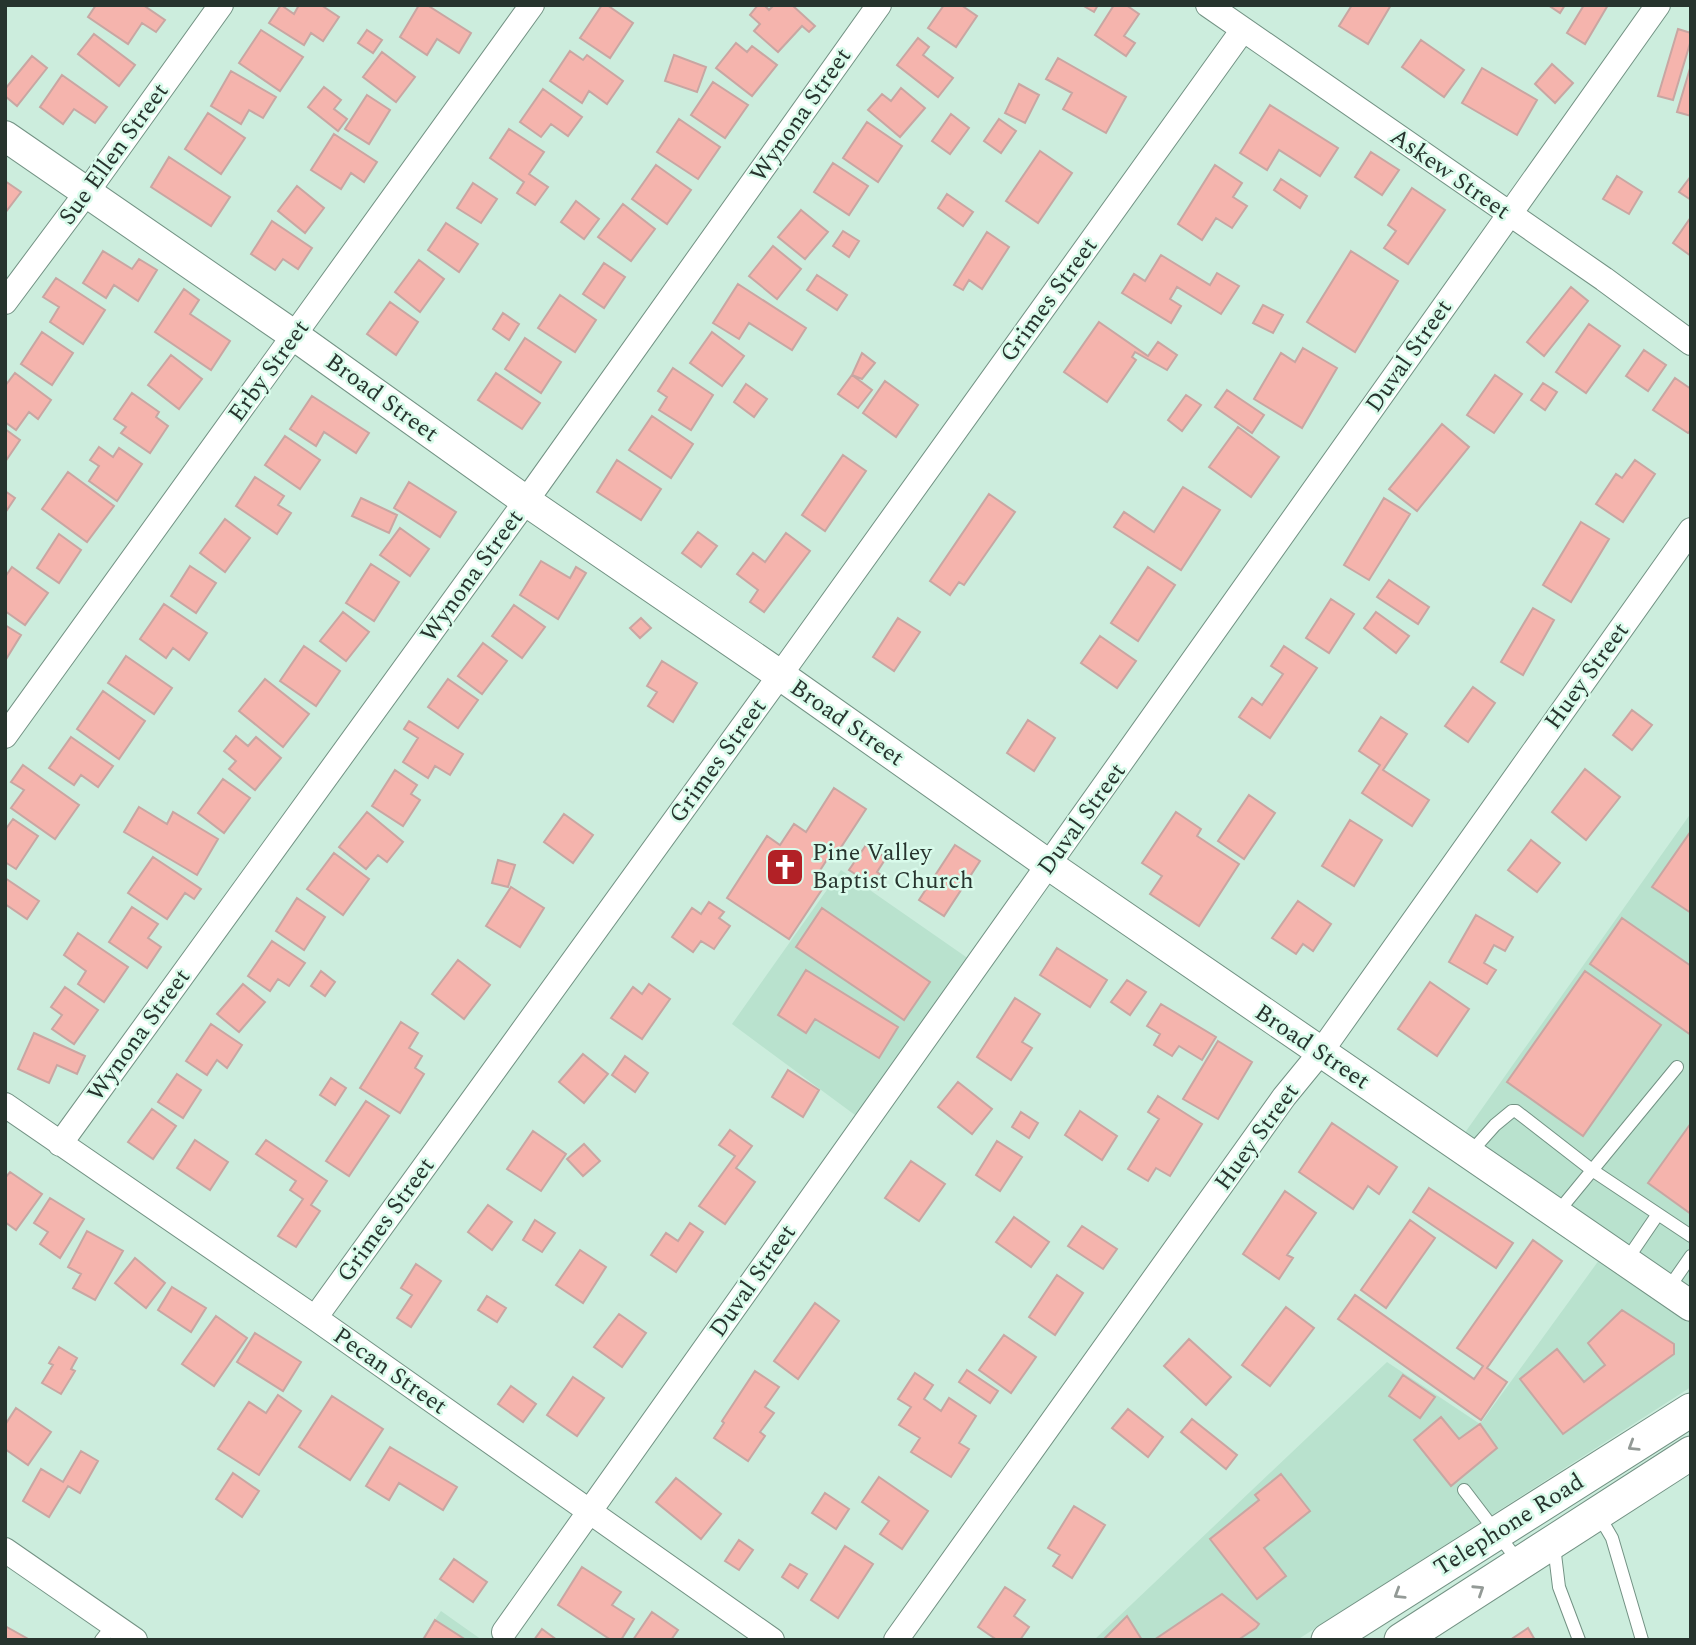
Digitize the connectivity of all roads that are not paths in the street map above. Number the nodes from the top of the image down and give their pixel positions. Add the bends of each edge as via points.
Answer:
1 (220, 5) edge
2 (532, 5) edge
3 (879, 5) edge
4 (1208, 5) edge
5 (1658, 5) edge
6 (1242, 31) junction
7 (5, 136) edge
8 (87, 192) junction
9 (1509, 214) junction
10 (5, 302) edge
11 (295, 336) junction
12 (1691, 343) edge
13 (527, 501) junction
14 (1691, 530) edge
15 (780, 675) junction
16 (5, 736) edge
17 (1049, 865) junction
18 (1320, 1052) junction
19 (1677, 1068) dead end
20 (5, 1105) edge
21 (60, 1144) junction
22 (1470, 1153) junction
23 (1592, 1170) junction
24 (1556, 1214) junction
25 (1658, 1214) junction
26 (1691, 1236) edge
27 (1691, 1256) edge
28 (1626, 1261) junction
29 (1679, 1298) edge
30 (314, 1318) junction
31 (1691, 1410) edge
32 (1691, 1453) edge
33 (1464, 1490) dead end
34 (589, 1512) junction
35 (1598, 1513) junction
36 (1497, 1532) junction
37 (1553, 1542) junction
38 (5, 1550) edge
39 (1520, 1563) junction
40 (107, 1632) edge
41 (504, 1632) dead end
42 (1347, 1634) edge
43 (135, 1640) edge
44 (772, 1640) edge
45 (896, 1640) edge
46 (1401, 1640) edge
47 (1579, 1640) edge
48 (1642, 1640) edge

1 - 8 street, Sue Ellen Street
2 - 11 street, Erby Street
3 - 13 street, Wynona Street
4 - 6 street, Askew Street
5 - 9 street, Duval Street
6 - 9 street, Askew Street
6 - 15 street, Grimes Street
7 - 8 street, Broad Street
8 - 10 street, Sue Ellen Street
8 - 11 street, Broad Street
9 - 12 street, Askew Street
9 - 17 street, Duval Street
11 - 13 street, Broad Street
11 - 16 street, Erby Street
13 - 15 street, Broad Street
13 - 21 street, Wynona Street
14 - 18 street, Huey Street
15 - 17 street, Broad Street
15 - 30 street, Grimes Street
17 - 18 street, Broad Street
17 - 34 street, Duval Street
18 - 22 street, Broad Street
18 - 45 street, Huey Street
19 - 23 lane
20 - 21 street, Pecan Street
21 - 30 street, Pecan Street
22 - 23 lane via 1514,1110
22 - 24 street, Broad Street
23 - 24 lane
23 - 25 lane
24 - 28 street, Broad Street
25 - 26 lane
25 - 28 lane
27 - 29 lane
28 - 29 street, Broad Street
30 - 34 street, Pecan Street
31 -> 36 main road, Telephone Road
32 - 35 main road, Telephone Road
33 - 36 lane
34 - 41 street, Duval Street
34 - 44 street, Pecan Street
35 - 37 main road, Telephone Road
35 - 48 lane via 1612,1538
36 - 39 lane
36 -> 42 main road, Telephone Road
37 - 39 main road, Telephone Road
37 - 47 lane via 1559,1587
38 - 40 street
46 -> 39 main road, Telephone Road
40 - 43 street

